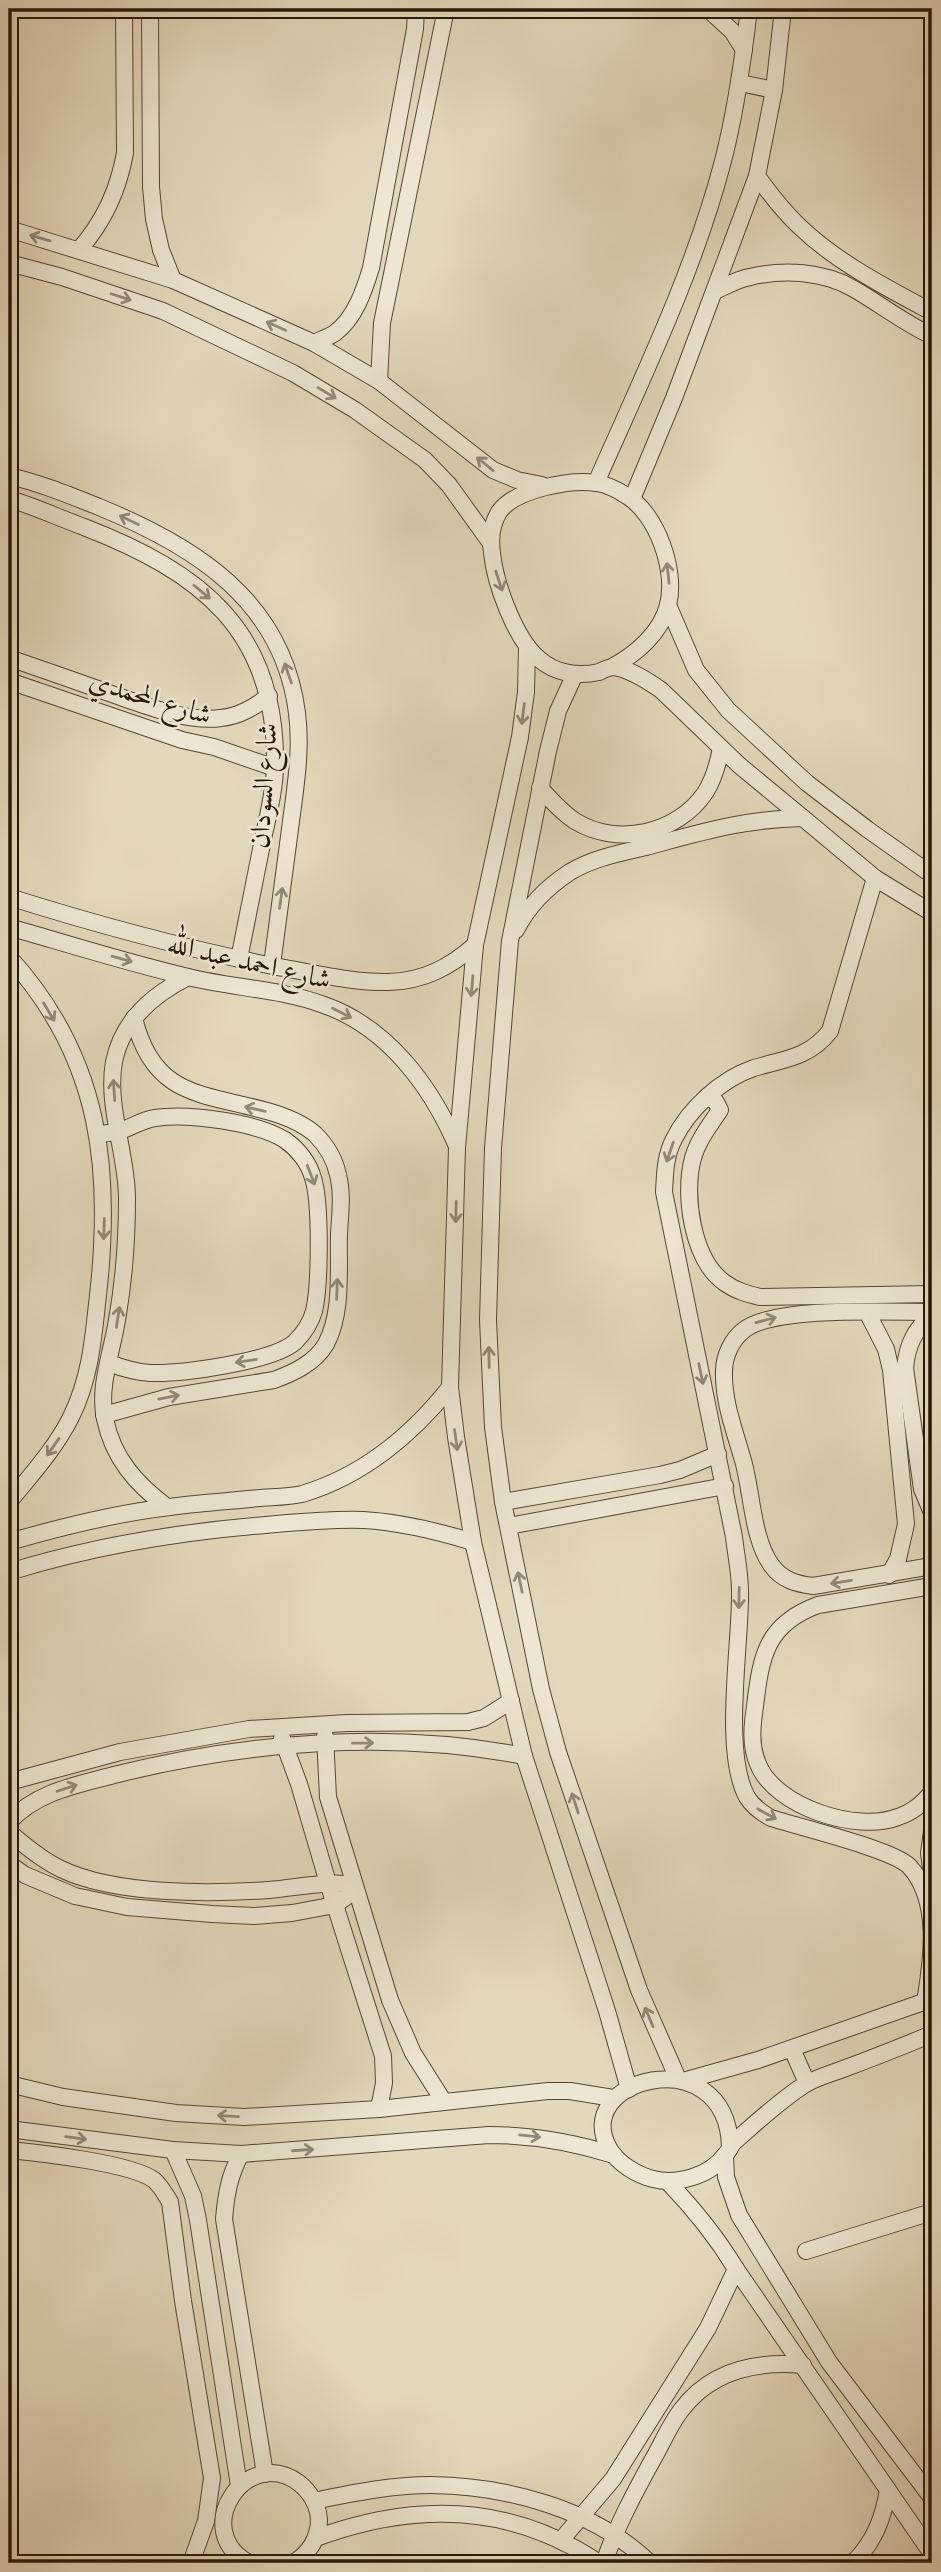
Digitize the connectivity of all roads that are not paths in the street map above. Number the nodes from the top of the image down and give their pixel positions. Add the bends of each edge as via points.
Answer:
1 (124, 9) edge
2 (150, 9) edge
3 (416, 9) edge
4 (446, 9) edge
5 (708, 9) edge
6 (749, 9) edge
7 (783, 9) edge
8 (744, 50) junction
9 (740, 83) junction
10 (774, 90) junction
11 (757, 176) junction
12 (9, 229) edge
13 (79, 250) junction
14 (9, 263) edge
15 (173, 280) junction
16 (715, 291) junction
17 (932, 312) edge
18 (932, 336) edge
19 (314, 342) junction
20 (379, 381) junction
21 (9, 476) edge
22 (596, 483) junction
23 (548, 486) junction
24 (632, 499) junction
25 (11, 502) edge
26 (490, 542) junction
27 (668, 605) junction
28 (527, 646) junction
29 (9, 658) edge
30 (612, 667) junction
31 (575, 674) junction
32 (9, 681) edge
33 (269, 696) junction
34 (721, 748) junction
35 (275, 768) junction
36 (540, 788) junction
37 (803, 818) junction
38 (932, 875) edge
39 (875, 878) junction
40 (9, 897) edge
41 (932, 913) edge
42 (9, 927) edge
43 (510, 941) junction
44 (475, 945) junction
45 (9, 957) edge
46 (239, 959) junction
47 (272, 965) junction
48 (188, 978) junction
49 (134, 1018) junction
50 (708, 1096) junction
51 (119, 1131) junction
52 (99, 1134) junction
53 (457, 1148) junction
54 (932, 1294) edge
55 (867, 1312) junction
56 (932, 1313) edge
57 (109, 1363) junction
58 (450, 1387) junction
59 (104, 1416) junction
60 (718, 1454) junction
61 (725, 1486) junction
62 (9, 1502) edge
63 (503, 1502) junction
64 (167, 1507) junction
65 (932, 1513) edge
66 (509, 1526) junction
67 (9, 1542) edge
68 (473, 1542) junction
69 (932, 1566) edge
70 (9, 1572) edge
71 (889, 1575) junction
72 (932, 1586) edge
73 (511, 1701) junction
74 (325, 1724) junction
75 (278, 1726) junction
76 (325, 1744) junction
77 (285, 1746) junction
78 (524, 1756) junction
79 (9, 1782) edge
80 (932, 1792) edge
81 (917, 1809) junction
82 (9, 1822) edge
83 (932, 1831) edge
84 (9, 1832) edge
85 (9, 1864) edge
86 (932, 1875) edge
87 (328, 1884) junction
88 (354, 1885) junction
89 (335, 1905) junction
90 (929, 2000) edge
91 (932, 2034) edge
92 (792, 2049) junction
93 (681, 2080) junction
94 (807, 2083) junction
95 (9, 2084) edge
96 (629, 2089) junction
97 (613, 2098) junction
98 (444, 2102) junction
99 (379, 2109) junction
100 (9, 2129) edge
101 (9, 2150) edge
102 (173, 2150) junction
103 (728, 2151) junction
104 (241, 2154) junction
105 (614, 2155) junction
106 (667, 2181) junction
107 (932, 2212) edge
108 (806, 2251) dead end
109 (736, 2269) junction
110 (803, 2365) junction
111 (265, 2474) junction
112 (239, 2486) junction
113 (888, 2490) junction
114 (932, 2498) edge
115 (314, 2501) junction
116 (583, 2517) junction
117 (614, 2537) junction
118 (316, 2538) junction
119 (562, 2539) junction
120 (932, 2554) edge
121 (308, 2558) edge
122 (191, 2563) edge
123 (248, 2563) edge
124 (293, 2563) edge
125 (601, 2563) edge
126 (650, 2563) edge
127 (853, 2563) edge

1 - 13 street via 125,153 105,215
2 - 15 street via 152,198 161,250
3 - 19 street via 371,268 351,314 335,333
4 - 20 street via 382,323
5 - 8 street via 732,31
6 - 8 street
7 - 10 street
8 - 9 street
9 - 10 street
9 - 22 street via 704,224
10 - 11 street
11 - 16 street
11 - 17 street via 800,228 827,249
13 -> 12 street
13 - 15 street
14 -> 26 street via 163,311 293,373 425,460
19 -> 15 street
16 - 18 street via 748,277 783,272 818,275 852,287
16 - 24 street
19 - 20 street
23 -> 20 street via 493,470
47 -> 21 street, شارع السودان via 299,745 291,680 279,648 240,592 189,551 125,518
22 - 23 street
22 - 24 street
23 - 26 street via 511,500 499,512
27 -> 24 street via 667,560 660,538
25 -> 33 street, شارع السودان via 115,540 199,588 243,636 259,664
26 -> 28 street via 504,597
27 - 30 street via 652,635
27 - 38 street via 696,670 728,710 807,783
28 - 31 street via 548,666
28 -> 44 street via 520,737
29 - 33 street, شارع المحمدي via 134,702 201,719 238,715
30 - 31 street
30 - 34 street via 661,690
31 - 36 street via 558,711
32 - 35 street, شارع المحمدي
33 - 35 street, شارع السودان
34 - 36 street via 705,793 689,811 646,833 622,835 576,822
34 - 37 street
35 - 46 street, شارع السودان
36 - 43 street
37 - 39 street
37 - 43 street via 731,824 594,860 562,877 535,901
39 - 41 street
39 - 50 street via 830,1031 819,1045 803,1054 750,1070
40 - 46 street, شارع احمد عبد الله
42 -> 48 street, شارع احمد عبد الله
63 -> 43 street via 493,1427 488,1320 493,1148
44 - 47 street, شارع احمد عبد الله via 453,965 422,977 390,982
44 -> 53 street
45 -> 52 street via 70,1048
46 - 47 street, شارع احمد عبد الله
48 - 49 street via 168,987
48 -> 53 street, شارع احمد عبد الله via 300,998 347,1014 376,1034 425,1086
51 -> 49 street via 114,1061
59 -> 49 street via 147,1402 293,1373 325,1346 337,1303 340,1188 333,1158 324,1145 287,1117 202,1096 170,1080 146,1052
50 - 54 street via 720,1110 704,1133 689,1181 700,1250 723,1282 760,1297
50 -> 60 street via 674,1139 664,1192
51 - 52 street
57 -> 51 street via 123,1276 126,1220
51 -> 57 street via 152,1119 188,1118 284,1139 306,1162 316,1192 316,1298 306,1329 295,1342 265,1358 168,1373
52 -> 62 street via 104,1232 86,1376 56,1443
53 -> 58 street
55 - 56 street
55 - 71 street via 891,1370 906,1506 904,1542
71 -> 55 street via 813,1586 774,1570 761,1544 730,1419 724,1371 732,1342 755,1323 795,1315
56 - 65 street via 913,1336 905,1368 922,1489
57 - 59 street
58 - 64 street via 400,1440 335,1480 300,1494
58 -> 68 street
59 - 64 street via 123,1465 142,1489
60 - 61 street
60 - 63 street via 660,1475
61 - 66 street
61 -> 90 street via 740,1589 735,1717 740,1779 758,1811 771,1818 879,1851 909,1866 923,1885 930,1915
63 - 66 street
64 - 67 street
93 -> 66 street via 639,1990 558,1752
68 - 70 street via 409,1525 324,1520 195,1530
68 - 73 street
69 - 71 street
72 - 81 street via 818,1605 785,1622 763,1653 753,1721 758,1765 770,1784 788,1798 838,1818 866,1822 898,1818
73 - 74 street via 468,1723
73 - 78 street
74 - 75 street
74 - 76 street
75 - 77 street
75 - 79 street via 120,1752
76 - 77 street
76 -> 78 street via 440,1743
76 - 88 street via 328,1797
82 -> 77 street via 32,1802 68,1787 204,1756
77 - 87 street
78 - 96 street
80 - 81 street
81 - 83 street
83 - 86 street
84 - 87 street via 63,1870 110,1883 211,1892
85 - 89 street via 50,1887 127,1907 254,1916
87 - 88 street
87 - 89 street
88 - 89 street
88 - 98 street via 400,2027
89 - 99 street via 383,2056
90 - 92 street
91 - 94 street
92 - 93 street
92 - 94 street
93 - 96 street via 660,2079
93 - 103 street via 714,2098 724,2112 730,2128
94 - 103 street via 778,2103
99 -> 95 street via 244,2116 176,2113 63,2097
96 - 97 street
97 - 98 street via 548,2091
97 - 105 street via 602,2126
98 - 99 street
100 -> 102 street
101 - 122 street via 141,2173 153,2180 170,2202 212,2478 206,2521
102 - 104 street
102 - 112 street via 198,2220
103 - 106 street via 698,2175
103 - 114 street via 728,2186 739,2215 829,2362
104 -> 105 street via 497,2135 552,2139
104 - 111 street via 231,2172 224,2219
105 - 106 street via 638,2173
106 - 109 street via 704,2221
107 - 108 street
109 - 110 street
109 - 116 street via 702,2338 613,2479
110 - 113 street
110 - 117 street via 749,2366 701,2390 682,2409
111 - 112 street
111 - 115 street via 294,2479
112 - 123 street via 225,2507 224,2532 235,2553
113 - 120 street
113 - 127 street via 878,2529
115 - 116 street via 391,2488 470,2487
115 - 118 street via 319,2522
116 - 117 street
116 - 119 street
117 - 125 street
117 - 126 street
118 - 119 street via 377,2519 440,2513 503,2520
118 - 121 street
119 - 125 street
121 - 124 street

